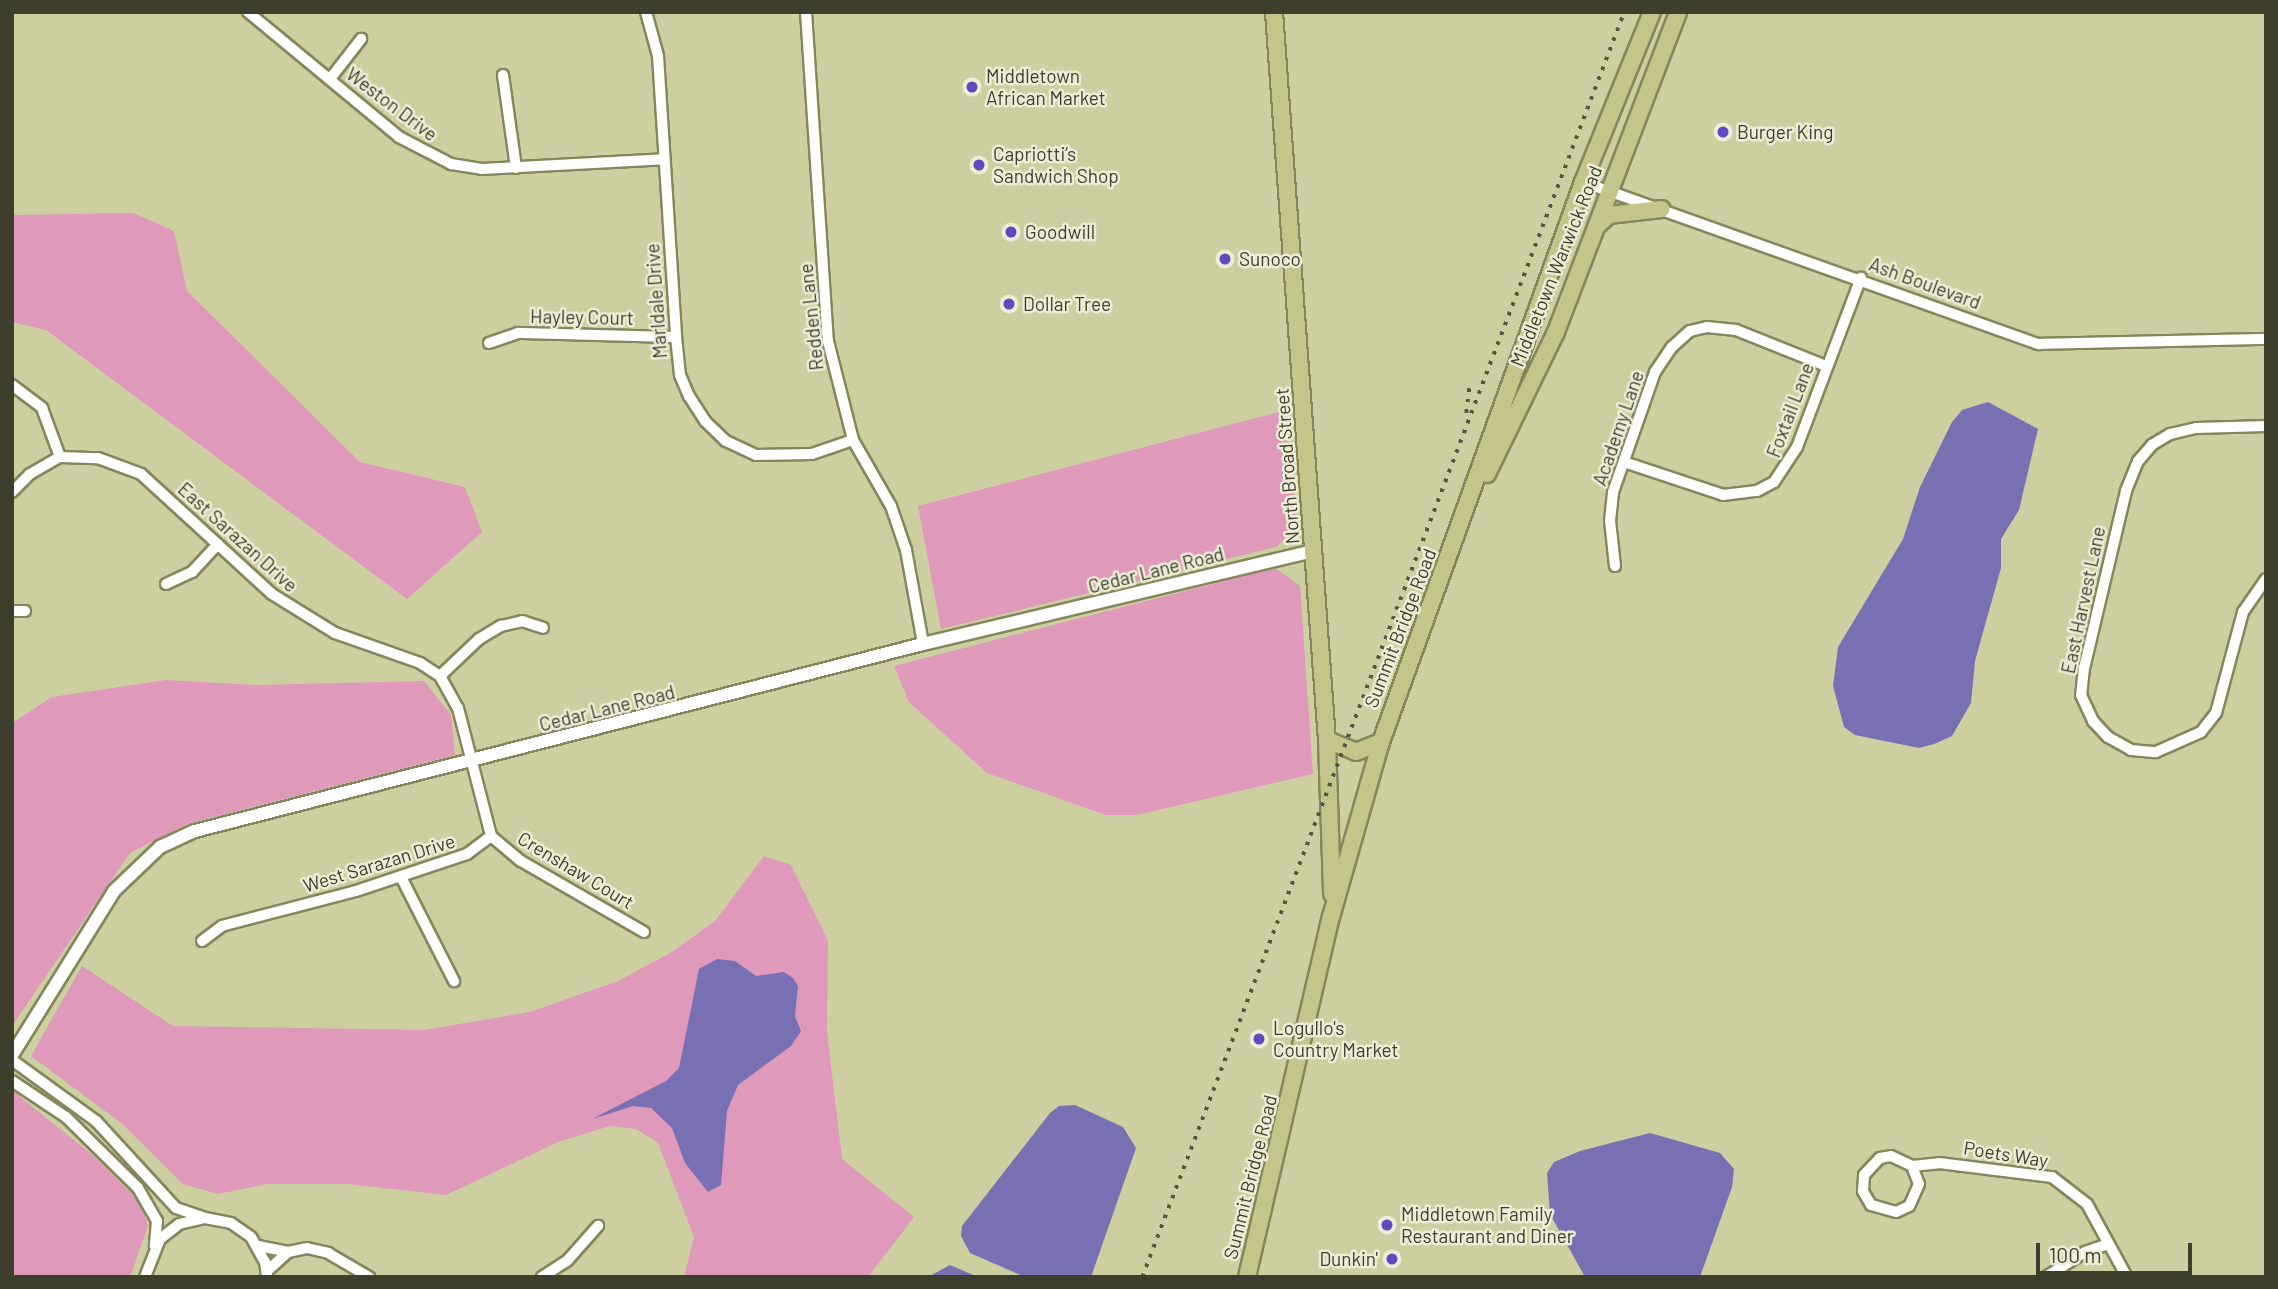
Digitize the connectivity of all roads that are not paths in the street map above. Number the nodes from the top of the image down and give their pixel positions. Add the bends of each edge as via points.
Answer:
1 (248, 12) edge
2 (646, 12) edge
3 (806, 12) edge
4 (1274, 12) edge
5 (1652, 12) edge
6 (1678, 12) edge
7 (361, 39) dead end
8 (503, 75) dead end
9 (330, 79) junction
10 (664, 159) junction
11 (516, 167) junction
12 (1583, 182) junction
13 (1609, 190) junction
14 (1662, 209) junction
15 (1595, 227) junction
16 (1861, 278) junction
17 (676, 337) junction
18 (2266, 339) edge
19 (489, 343) dead end
20 (1826, 366) junction
21 (12, 385) edge
22 (2266, 426) edge
23 (853, 440) junction
24 (60, 457) junction
25 (1624, 462) junction
26 (12, 492) edge
27 (1460, 530) junction
28 (218, 544) junction
29 (1314, 551) junction
30 (1615, 566) dead end
31 (2266, 579) edge
32 (166, 584) dead end
33 (12, 611) edge
34 (25, 611) dead end
35 (543, 628) dead end
36 (923, 644) junction
37 (440, 676) junction
38 (1381, 742) junction
39 (1327, 746) junction
40 (472, 761) junction
41 (1374, 765) junction
42 (491, 836) junction
43 (401, 877) junction
44 (1331, 917) junction
45 (643, 932) dead end
46 (202, 942) dead end
47 (454, 981) dead end
48 (12, 1058) edge
49 (12, 1081) edge
50 (1912, 1166) junction
51 (205, 1218) junction
52 (598, 1226) dead end
53 (2108, 1244) junction
54 (155, 1246) junction
55 (258, 1246) junction
56 (288, 1252) junction
57 (267, 1274) edge
58 (145, 1277) edge
59 (369, 1277) edge
60 (542, 1277) edge
61 (1247, 1277) edge
62 (2046, 1277) edge
63 (2127, 1277) edge

1 - 9 street, Weston Drive
2 - 10 street, Marldale Drive via 658,56
3 - 23 street, Redden Lane via 828,341
4 - 29 main road, North Broad Street
5 - 12 main road, Summit Bridge Road
6 - 13 main road, Middletown Warwick Road
7 - 9 street
8 - 11 street
9 - 11 street, Weston Drive via 425,153 482,169
10 - 11 street, Weston Drive
10 - 17 street, Marldale Drive
12 - 13 street, Ash Boulevard
12 - 27 main road, Summit Bridge Road
13 - 14 street, Ash Boulevard
13 - 15 main road, Middletown Warwick Road
14 - 15 main road via 1609,215
14 - 16 street, Ash Boulevard
15 - 27 main road, Middletown Warwick Road via 1556,332
16 - 18 street, Ash Boulevard via 2039,344
16 - 20 street, Foxtail Lane
17 - 19 street, Hayley Court via 517,333
17 - 23 street, Marldale Drive via 680,375 689,396 705,421 726,441 756,455 787,458
20 - 25 street, Foxtail Lane via 1784,472 1757,491 1723,495
20 - 25 street, Academy Lane via 1735,330 1707,327 1690,331 1656,372
21 - 24 street via 42,408
22 - 31 street, East Harvest Lane via 2196,428 2170,434 2152,444 2138,461 2126,491 2084,668 2081,695 2093,721 2108,737 2131,750 2156,752 2201,732 2216,713 2243,612
23 - 36 street, Redden Lane via 891,506 906,550
24 - 26 street via 30,474
24 - 28 street, East Sarazan Drive via 98,458 141,474
25 - 30 street, Academy Lane via 1613,492 1610,521
27 - 38 main road, Summit Bridge Road
28 - 32 street via 192,572
28 - 37 street, East Sarazan Drive via 272,594 309,620
29 - 36 street, Cedar Lane Road
29 - 39 main road, North Broad Street
33 - 34 street
35 - 37 street via 522,621 501,626 479,639
36 - 40 street, Cedar Lane Road
37 - 40 street via 458,708
38 - 39 main road via 1356,752
38 - 41 main road, Summit Bridge Road
39 - 41 main road
39 - 44 main road, North Broad Street
40 - 42 street
40 - 48 street, Cedar Lane Road via 195,831 160,847 114,891
41 - 44 main road, Summit Bridge Road
42 - 43 street, West Sarazan Drive via 467,854
42 - 45 street, Crenshaw Court via 521,861
43 - 46 street, West Sarazan Drive via 222,926
43 - 47 street
44 - 61 main road, Summit Bridge Road
48 - 51 street via 96,1121 176,1208
49 - 54 street via 66,1117 138,1188 157,1221
50 - 50 street, Poets Way via 1891,1156 1869,1166 1863,1191 1871,1205 1884,1212 1909,1206 1919,1184
50 - 53 street, Poets Way via 1939,1163 2052,1177 2087,1204
51 - 54 street via 175,1226
51 - 55 street via 237,1227
52 - 60 street via 567,1261
53 - 62 street via 2085,1252
53 - 63 street, Poets Way
54 - 58 street
55 - 56 street
55 - 57 street
56 - 57 street
56 - 59 street via 307,1248 328,1253

